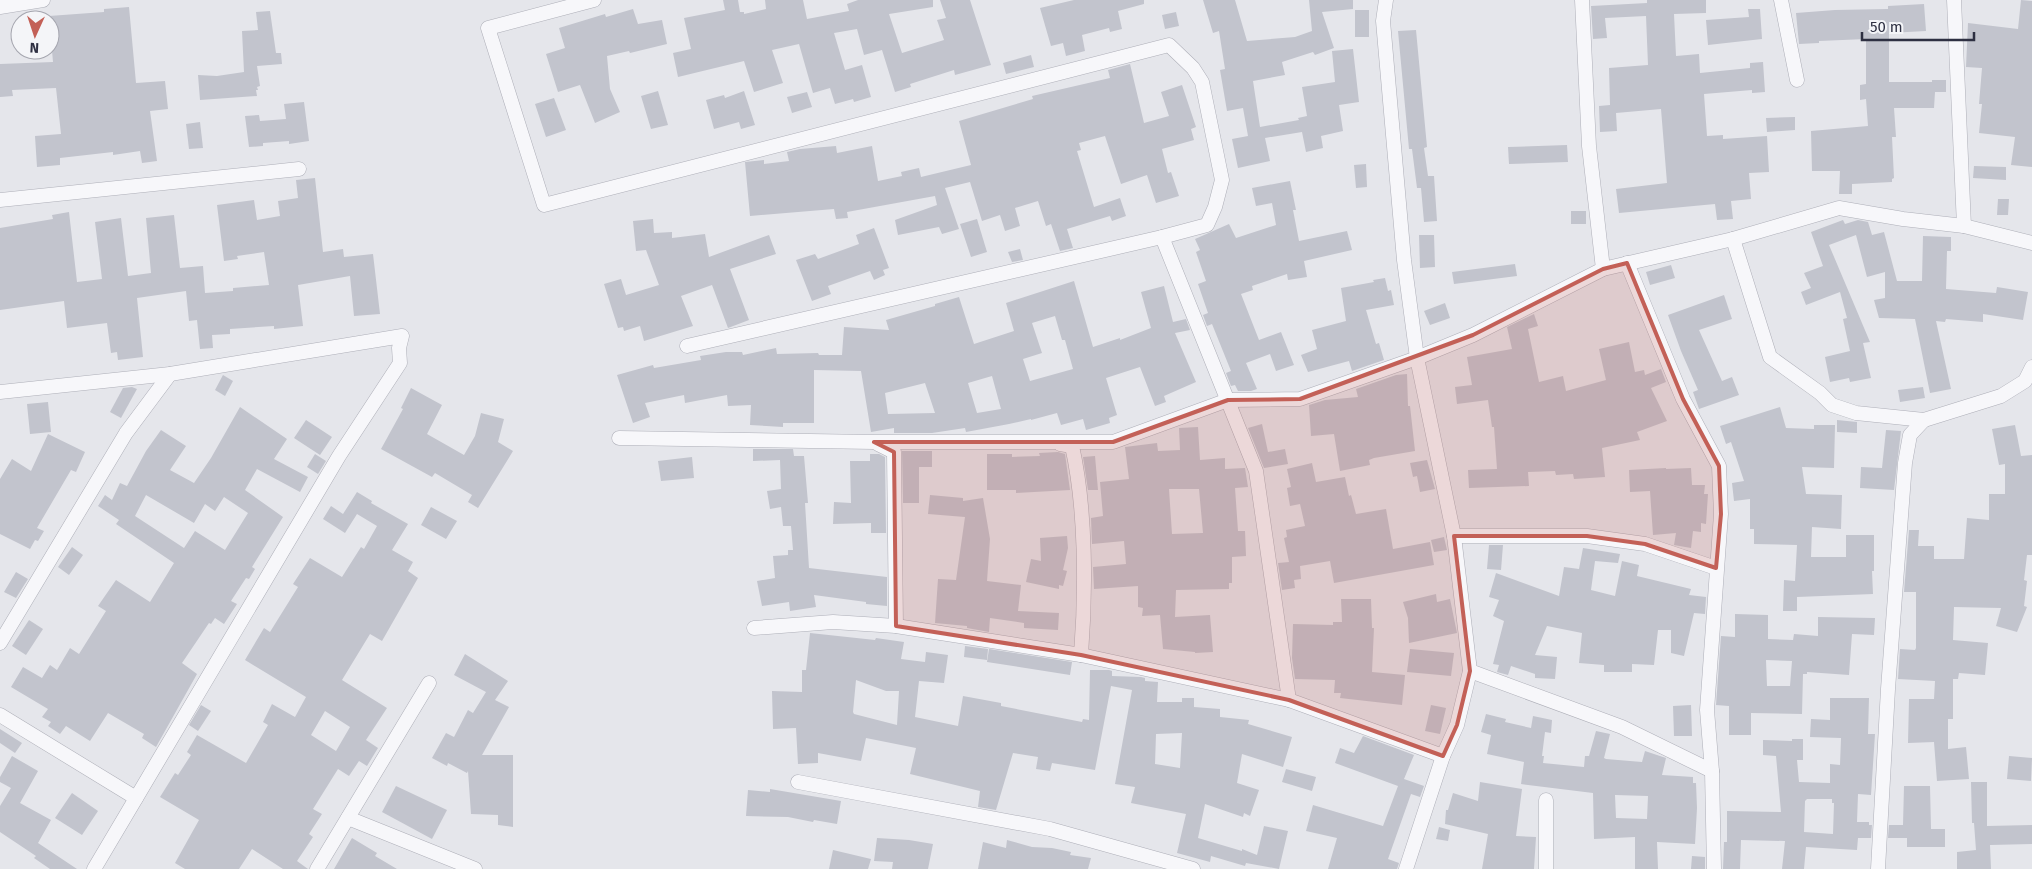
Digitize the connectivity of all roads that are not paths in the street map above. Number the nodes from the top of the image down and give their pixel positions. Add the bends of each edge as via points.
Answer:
1 (43, 0) edge
2 (594, 0) edge
3 (1386, 0) edge
4 (1582, 0) edge
5 (1781, 0) edge
6 (1954, 0) edge
7 (0, 7) edge
8 (1797, 80) dead end
9 (299, 169) dead end
10 (0, 200) edge
11 (1964, 226) junction
12 (1162, 237) junction
13 (1733, 239) junction
14 (2032, 243) edge
15 (1627, 263) junction
16 (1603, 269) junction
17 (687, 346) dead end
18 (1417, 358) junction
19 (2032, 367) edge
20 (170, 374) junction
21 (0, 392) edge
22 (1228, 400) junction
23 (1924, 420) junction
24 (619, 438) dead end
25 (874, 442) junction
26 (1051, 442) junction
27 (1454, 536) junction
28 (1716, 568) junction
29 (896, 626) junction
30 (754, 628) dead end
31 (0, 643) edge
32 (1081, 655) junction
33 (1470, 671) junction
34 (429, 683) dead end
35 (1289, 700) junction
36 (0, 714) edge
37 (1443, 756) junction
38 (1712, 771) junction
39 (798, 782) dead end
40 (136, 798) junction
41 (1546, 800) dead end
42 (348, 818) junction
43 (94, 869) edge
44 (317, 869) edge
45 (475, 869) edge
46 (1193, 869) edge
47 (1406, 869) edge
48 (1546, 869) edge
49 (1714, 869) edge
50 (1878, 869) edge

1 - 7 street
2 - 12 street via 488,28 544,205 1169,45 1193,68 1202,82 1222,180 1207,225
3 - 18 street via 1383,21 1404,260
4 - 16 street via 1589,146
5 - 8 street
6 - 11 street
9 - 10 street
11 - 13 street via 1839,208
11 - 14 street
12 - 17 street
12 - 22 street
13 - 15 street
13 - 23 street via 1770,356 1820,393 1832,406 1856,414
15 - 16 street
15 - 28 street via 1683,399 1719,466 1721,514
16 - 18 street via 1473,335
18 - 22 street via 1300,399
18 - 27 street
19 - 23 street via 2025,381 2000,396
20 - 21 street
20 - 31 street via 126,433
20 - 40 street via 402,336 400,363 339,456
22 - 26 street via 1113,442
22 - 35 street via 1256,471
23 - 50 street via 1910,434 1905,463
24 - 25 street
25 - 26 street
25 - 29 street via 894,452
26 - 32 street via 1072,446 1077,467 1084,622
27 - 28 street via 1587,536 1645,544
27 - 33 street
28 - 38 street via 1707,710
29 - 30 street via 833,622
29 - 32 street
32 - 35 street
33 - 37 street via 1457,725
33 - 38 street via 1622,727
34 - 42 street
35 - 37 street
36 - 40 street
37 - 47 street
38 - 49 street
39 - 46 street via 1050,829
40 - 43 street
41 - 48 street
42 - 44 street
42 - 45 street

